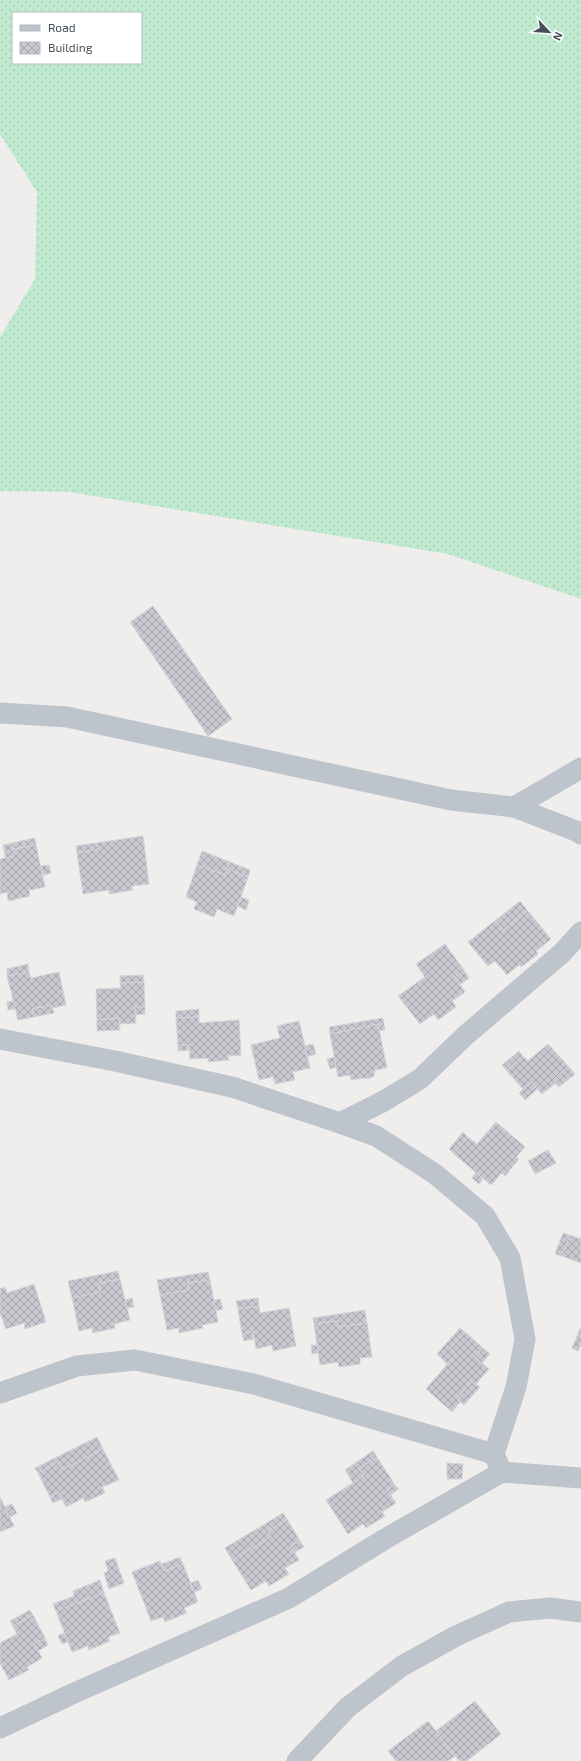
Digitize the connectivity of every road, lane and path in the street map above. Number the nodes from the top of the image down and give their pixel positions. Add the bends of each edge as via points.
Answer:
1 (0, 713) edge
2 (581, 768) edge
3 (514, 807) junction
4 (581, 834) edge
5 (581, 932) edge
6 (0, 1039) edge
7 (340, 1122) junction
8 (0, 1393) edge
9 (498, 1463) junction
10 (581, 1478) edge
11 (581, 1612) edge
12 (0, 1728) edge
13 (297, 1761) edge

1 - 3 street via 67,717 451,800
2 - 3 street
3 - 4 street
5 - 7 street via 562,953 472,1030 420,1079 384,1101
6 - 7 street via 232,1087
7 - 9 street via 376,1136 435,1174 485,1216 510,1258 525,1339
8 - 9 street via 77,1366 135,1360 254,1384
9 - 10 street
9 - 12 street via 385,1539 289,1598
11 - 13 street via 550,1608 509,1612 456,1636 402,1666 348,1707

